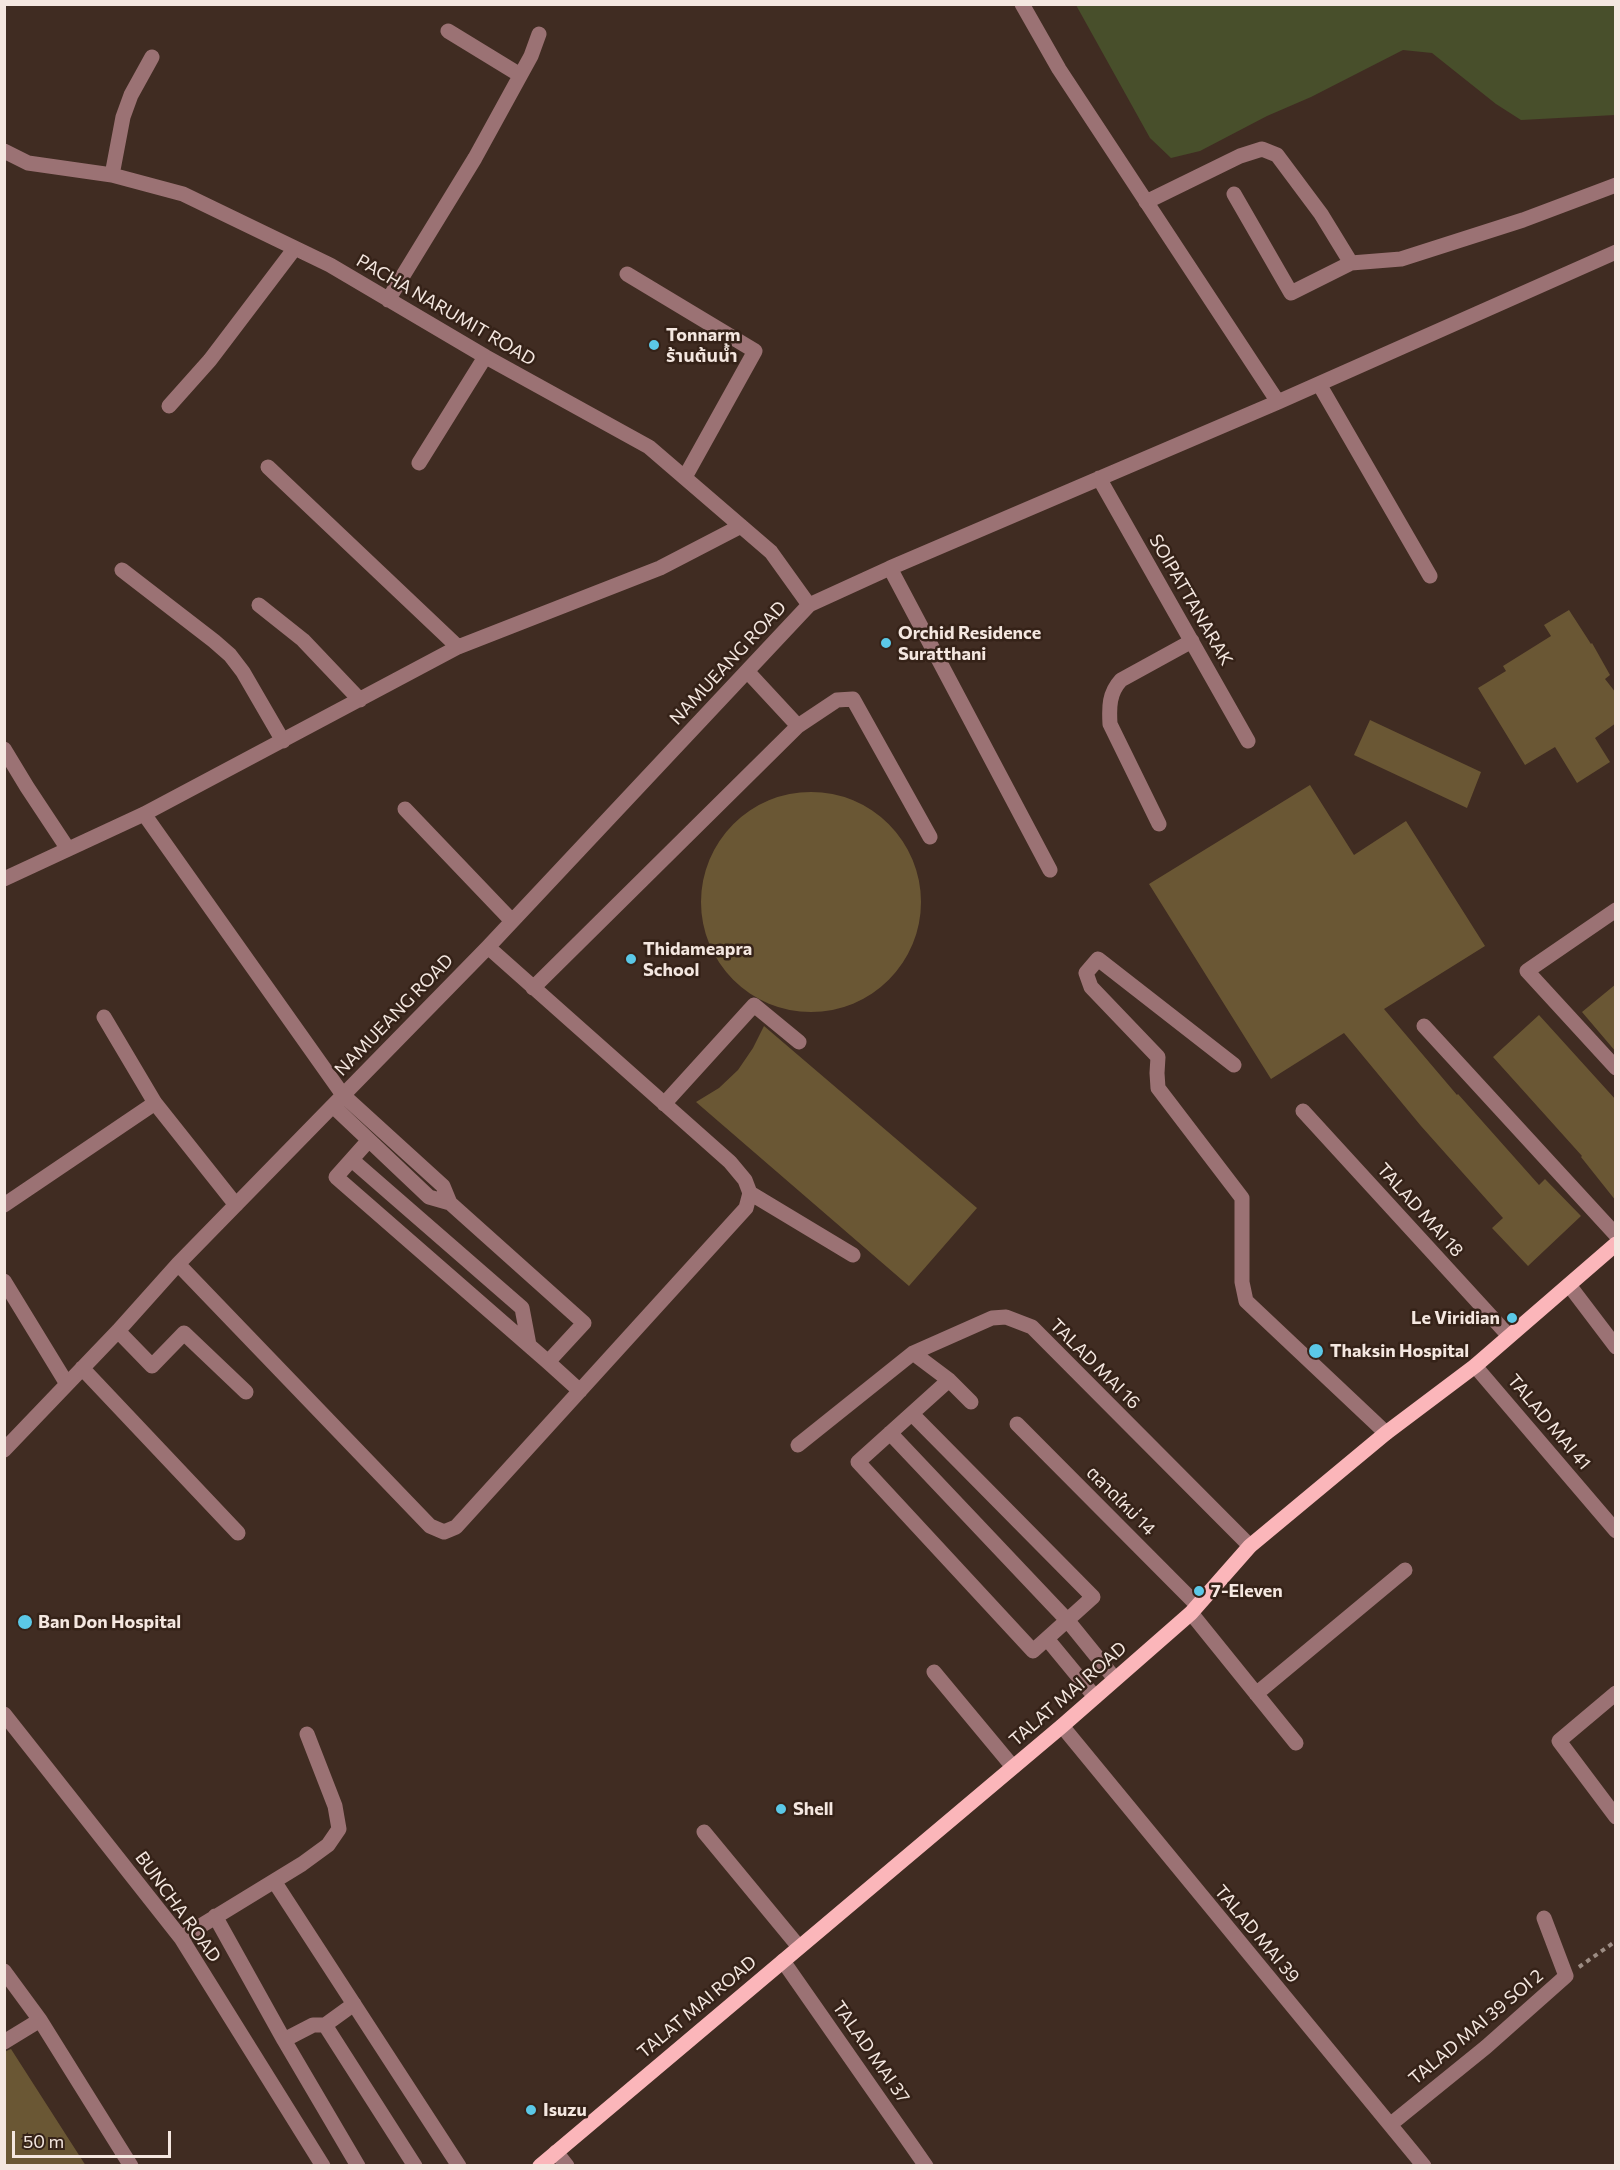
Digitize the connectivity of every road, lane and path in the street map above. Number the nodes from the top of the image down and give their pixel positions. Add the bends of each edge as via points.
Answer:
1 (1022, 4) edge
2 (448, 31) dead end
3 (539, 33) dead end
4 (152, 57) dead end
5 (520, 75) junction
6 (4, 151) edge
7 (112, 174) junction
8 (1616, 185) edge
9 (1234, 194) dead end
10 (1146, 202) junction
11 (295, 248) junction
12 (1616, 252) edge
13 (1351, 263) junction
14 (627, 274) dead end
15 (388, 300) junction
16 (485, 357) junction
17 (1319, 384) junction
18 (1278, 402) junction
19 (169, 406) dead end
20 (418, 462) dead end
21 (268, 467) dead end
22 (686, 477) junction
23 (1099, 478) junction
24 (741, 526) junction
25 (890, 568) junction
26 (123, 570) dead end
27 (1430, 576) dead end
28 (260, 605) dead end
29 (809, 605) junction
30 (1192, 641) junction
31 (458, 647) junction
32 (747, 671) junction
33 (360, 700) junction
34 (798, 726) junction
35 (283, 741) junction
36 (1248, 741) dead end
37 (4, 749) edge
38 (405, 809) dead end
39 (144, 814) junction
40 (1159, 824) dead end
41 (930, 837) dead end
42 (68, 849) junction
43 (1050, 870) dead end
44 (4, 879) edge
45 (1616, 910) edge
46 (512, 921) junction
47 (488, 947) junction
48 (533, 988) junction
49 (104, 1017) dead end
50 (1424, 1026) dead end
51 (799, 1042) dead end
52 (1234, 1065) dead end
53 (1616, 1068) edge
54 (338, 1100) junction
55 (155, 1103) junction
56 (664, 1104) junction
57 (1303, 1111) dead end
58 (369, 1140) junction
59 (352, 1160) junction
60 (750, 1193) junction
61 (450, 1203) junction
62 (236, 1204) junction
63 (4, 1205) edge
64 (1616, 1235) edge
65 (1616, 1244) edge
66 (853, 1255) dead end
67 (178, 1264) junction
68 (4, 1281) edge
69 (1569, 1285) junction
70 (118, 1331) junction
71 (1509, 1336) junction
72 (529, 1345) junction
73 (1616, 1347) edge
74 (913, 1353) junction
75 (549, 1362) junction
76 (1475, 1366) junction
77 (82, 1368) junction
78 (949, 1380) junction
79 (67, 1384) junction
80 (580, 1391) junction
81 (246, 1392) dead end
82 (971, 1402) dead end
83 (912, 1414) junction
84 (1017, 1424) dead end
85 (890, 1433) junction
86 (1386, 1433) junction
87 (798, 1445) dead end
88 (4, 1450) edge
89 (1616, 1531) edge
90 (238, 1533) dead end
91 (1250, 1546) junction
92 (1405, 1570) dead end
93 (1194, 1609) junction
94 (1068, 1621) junction
95 (1048, 1640) junction
96 (934, 1672) dead end
97 (1115, 1679) junction
98 (1616, 1693) edge
99 (1256, 1694) junction
100 (1095, 1697) junction
101 (4, 1714) edge
102 (1062, 1726) junction
103 (307, 1734) dead end
104 (1296, 1743) dead end
105 (1013, 1767) junction
106 (1616, 1817) edge
107 (704, 1832) dead end
108 (274, 1881) junction
109 (215, 1916) junction
110 (1544, 1918) dead end
111 (181, 1938) junction
112 (1616, 1941) edge
113 (799, 1947) junction
114 (783, 1961) junction
115 (4, 1971) edge
116 (1566, 1976) junction
117 (354, 2004) junction
118 (40, 2020) junction
119 (325, 2025) junction
120 (284, 2040) junction
121 (4, 2042) edge
122 (1391, 2124) junction
123 (556, 2152) junction
124 (123, 2163) edge
125 (322, 2166) edge
126 (358, 2166) edge
127 (415, 2166) edge
128 (459, 2166) edge
129 (540, 2166) edge
130 (567, 2166) edge
131 (926, 2166) edge
132 (1424, 2166) edge

1 - 10 street via 1059,69
2 - 5 street
3 - 5 street
4 - 7 street via 123,117
5 - 15 street via 475,158
6 - 7 street, PACHA NARUMIT ROAD via 28,162
7 - 11 street, PACHA NARUMIT ROAD via 183,194
8 - 13 street via 1401,259
9 - 13 street via 1291,293
10 - 13 street via 1262,149 1277,155
10 - 18 street
11 - 15 street, PACHA NARUMIT ROAD
11 - 19 street via 210,360
12 - 17 street
14 - 22 street via 755,351
15 - 16 street, PACHA NARUMIT ROAD
16 - 20 street
16 - 22 street, PACHA NARUMIT ROAD via 649,447
17 - 18 street
17 - 27 street
18 - 23 street
21 - 31 street
22 - 24 street, PACHA NARUMIT ROAD
23 - 25 street
23 - 30 street, SOIPATTANARAK
24 - 29 street, PACHA NARUMIT ROAD via 771,552
24 - 31 street via 660,568
25 - 29 street
25 - 43 street
26 - 35 street via 230,655
28 - 33 street via 303,640
29 - 32 street, NAMUEANG ROAD
30 - 36 street, SOIPATTANARAK
30 - 40 street via 1121,680 1111,697 1110,724
31 - 33 street
32 - 34 street
32 - 46 street, NAMUEANG ROAD
33 - 35 street
34 - 41 street via 837,700 853,699
34 - 48 street
35 - 39 street
37 - 42 street
38 - 46 street
39 - 42 street
39 - 54 street
42 - 44 street
45 - 53 street via 1527,971
46 - 47 street, NAMUEANG ROAD
47 - 48 street
47 - 54 street, NAMUEANG ROAD
48 - 56 street
49 - 55 street
50 - 64 street
51 - 56 street via 754,1005
52 - 86 street via 1098,959 1086,973 1092,987 1158,1057 1158,1088 1242,1198 1242,1282 1246,1301
54 - 58 street
54 - 61 street via 443,1186
54 - 62 street, NAMUEANG ROAD
55 - 62 street
55 - 63 street
56 - 60 street via 730,1162
57 - 71 street, TALAD MAI 18
58 - 59 street
58 - 61 street via 429,1197
59 - 72 street via 522,1308
59 - 72 street via 336,1177
60 - 66 street
60 - 80 street via 746,1208
61 - 75 street via 584,1323
62 - 67 street, NAMUEANG ROAD
65 - 69 main road, TALAT MAI ROAD
67 - 70 street, NAMUEANG ROAD
67 - 80 street via 430,1526 444,1532 456,1527
68 - 79 street
69 - 71 main road, TALAT MAI ROAD
69 - 73 street
70 - 77 street, NAMUEANG ROAD
70 - 81 street via 152,1366 184,1333
71 - 76 main road, TALAT MAI ROAD
72 - 75 street
74 - 78 street
74 - 87 street, TALAD MAI 16
74 - 91 street, TALAD MAI 16 via 992,1318 1006,1317 1032,1327
75 - 80 street
76 - 86 main road, TALAT MAI ROAD
76 - 89 street, TALAD MAI 41
77 - 79 street, NAMUEANG ROAD
77 - 90 street
78 - 82 street
78 - 83 street
79 - 88 street, NAMUEANG ROAD
83 - 85 street
83 - 94 street via 1093,1597
84 - 93 street, ตลาดใหม่ 14
85 - 94 street
85 - 95 street via 858,1462 1033,1651
86 - 91 main road, TALAT MAI ROAD
91 - 93 main road, TALAT MAI ROAD
92 - 99 street
93 - 97 main road, TALAT MAI ROAD
93 - 99 street, ตลาดใหม่ 14
94 - 95 street
94 - 97 street
95 - 100 street
96 - 105 street
97 - 100 main road, TALAT MAI ROAD
98 - 106 street via 1559,1741
99 - 104 street, ตลาดใหม่ 14
100 - 102 main road, TALAT MAI ROAD
101 - 111 street, BUNCHA ROAD
102 - 105 main road, TALAT MAI ROAD
102 - 122 street, TALAD MAI 39
103 - 108 street via 336,1806 339,1828 328,1845
105 - 113 main road, TALAT MAI ROAD
107 - 113 street
108 - 109 street
108 - 117 street
109 - 111 street
109 - 120 street
110 - 116 street, TALAD MAI 39 SOI 2
111 - 125 street, BUNCHA ROAD
112 - 116 path
113 - 114 main road, TALAT MAI ROAD
114 - 123 main road, TALAT MAI ROAD
114 - 131 street, TALAD MAI 37
115 - 118 street
116 - 122 street, TALAD MAI 39 SOI 2
117 - 119 street
117 - 128 street
118 - 121 street
118 - 124 street
119 - 120 street via 313,2025
119 - 127 street
120 - 126 street
122 - 132 street, TALAD MAI 39
123 - 129 main road, TALAT MAI ROAD
123 - 130 street

